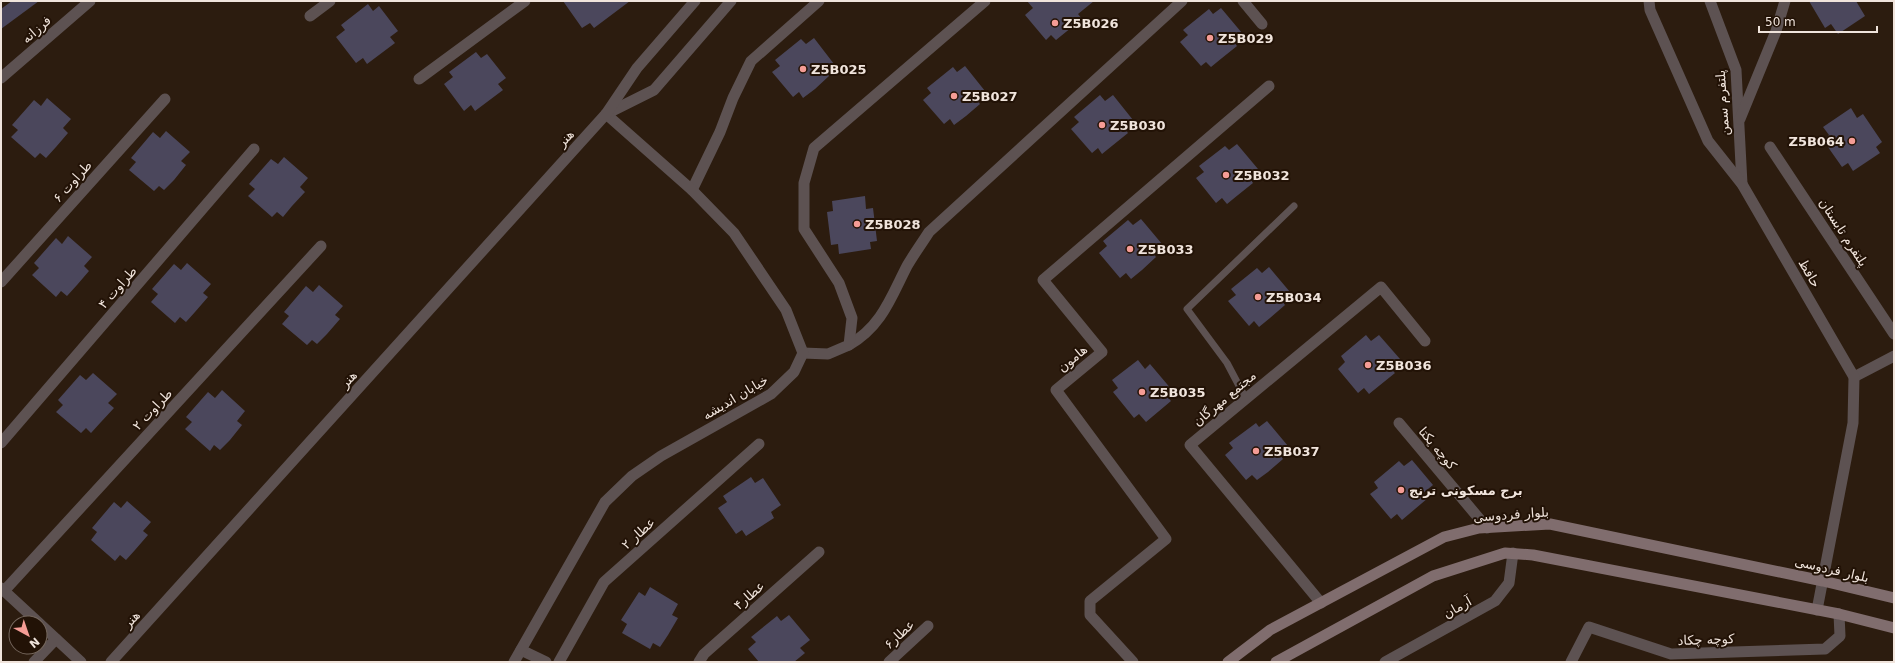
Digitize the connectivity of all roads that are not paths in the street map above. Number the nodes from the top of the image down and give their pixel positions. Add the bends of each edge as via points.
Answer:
1 (90, 1) edge
2 (330, 1) edge
3 (525, 1) edge
4 (695, 1) edge
5 (731, 1) edge
6 (819, 1) edge
7 (985, 1) edge
8 (1182, 1) edge
9 (1243, 1) edge
10 (1649, 1) edge
11 (1710, 1) edge
12 (1785, 1) edge
13 (310, 16) dead end
14 (1262, 24) dead end
15 (1, 78) edge
16 (419, 79) dead end
17 (1269, 86) dead end
18 (165, 99) dead end
19 (606, 114) junction
20 (1738, 123) junction
21 (1770, 146) dead end
22 (254, 149) dead end
23 (1742, 184) junction
24 (692, 190) junction
25 (1294, 206) dead end
26 (321, 246) dead end
27 (1, 282) edge
28 (1894, 334) edge
29 (1425, 341) dead end
30 (849, 344) junction
31 (803, 353) junction
32 (1894, 356) edge
33 (1854, 377) junction
34 (1246, 398) junction
35 (1399, 423) dead end
36 (1, 444) edge
37 (759, 444) dead end
38 (1487, 528) junction
39 (819, 552) dead end
40 (1513, 553) junction
41 (1824, 581) junction
42 (2, 590) edge
43 (1894, 598) edge
44 (1321, 603) junction
45 (1817, 610) junction
46 (1839, 614) junction
47 (29, 615) edge
48 (928, 626) dead end
49 (1894, 628) edge
50 (48, 632) edge
51 (56, 639) junction
52 (521, 650) junction
53 (34, 662) edge
54 (81, 662) edge
55 (111, 662) edge
56 (514, 662) edge
57 (546, 662) edge
58 (559, 662) edge
59 (699, 662) edge
60 (889, 662) edge
61 (1132, 662) edge
62 (1228, 662) edge
63 (1276, 662) edge
64 (1385, 662) edge
65 (1571, 662) edge

1 - 15 street, فرزانه
2 - 13 street
3 - 16 street
4 - 19 street, هنر via 637,68
5 - 19 street, هنر via 654,90
6 - 24 street via 751,61
7 - 30 street via 814,148 804,183 804,229 839,283 852,318
8 - 30 street via 929,232 889,304 864,336
9 - 14 street
10 - 23 street, حافظ via 1650,10 1708,140
11 - 20 street, پلتفرم سمن via 1736,70
12 - 20 street via 1776,31
17 - 61 street, هامون via 1043,280 1102,352 1056,390 1166,539 1090,601 1090,615
18 - 27 street, طراوت ۶
19 - 24 street
19 - 55 street, هنر
20 - 23 street, پلتفرم سمن
21 - 28 street, پلتفرم تابستان
22 - 36 street, طراوت ۴
23 - 33 street, حافظ
24 - 31 street via 734,233 786,310
25 - 34 lane via 1187,309 1227,363
26 - 42 street, طراوت ۲
29 - 34 street, مجتمع مهرگان via 1381,287
30 - 31 street via 828,354
31 - 52 street, خیابان اندیشه via 794,372 771,394 661,456 632,476 605,502
32 - 33 street
33 - 41 street via 1853,423
34 - 44 street, مجتمع مهرگان via 1190,445
35 - 38 street, کوچه یکتا
37 - 58 street, عطار ۲ via 604,582
38 - 41 main road, بلوار فردوسی via 1550,524
38 - 44 main road, بلوار فردوسی via 1444,537
39 - 59 street, عطار۴ via 704,654
40 - 45 main road
40 - 63 main road via 1505,553 1432,576
40 - 64 street, آرمان via 1509,583 1495,601
41 - 43 main road, بلوار فردوسی
41 - 45 street
42 - 47 street
44 - 62 main road, بلوار فردوسی via 1270,630
45 - 46 main road
46 - 49 main road
46 - 65 street, کوچه چکاد via 1840,636 1825,649 1671,654 1589,627
48 - 60 street, عطار۶
50 - 51 street
51 - 53 street
51 - 54 street
52 - 56 street, خیابان اندیشه
52 - 57 street

